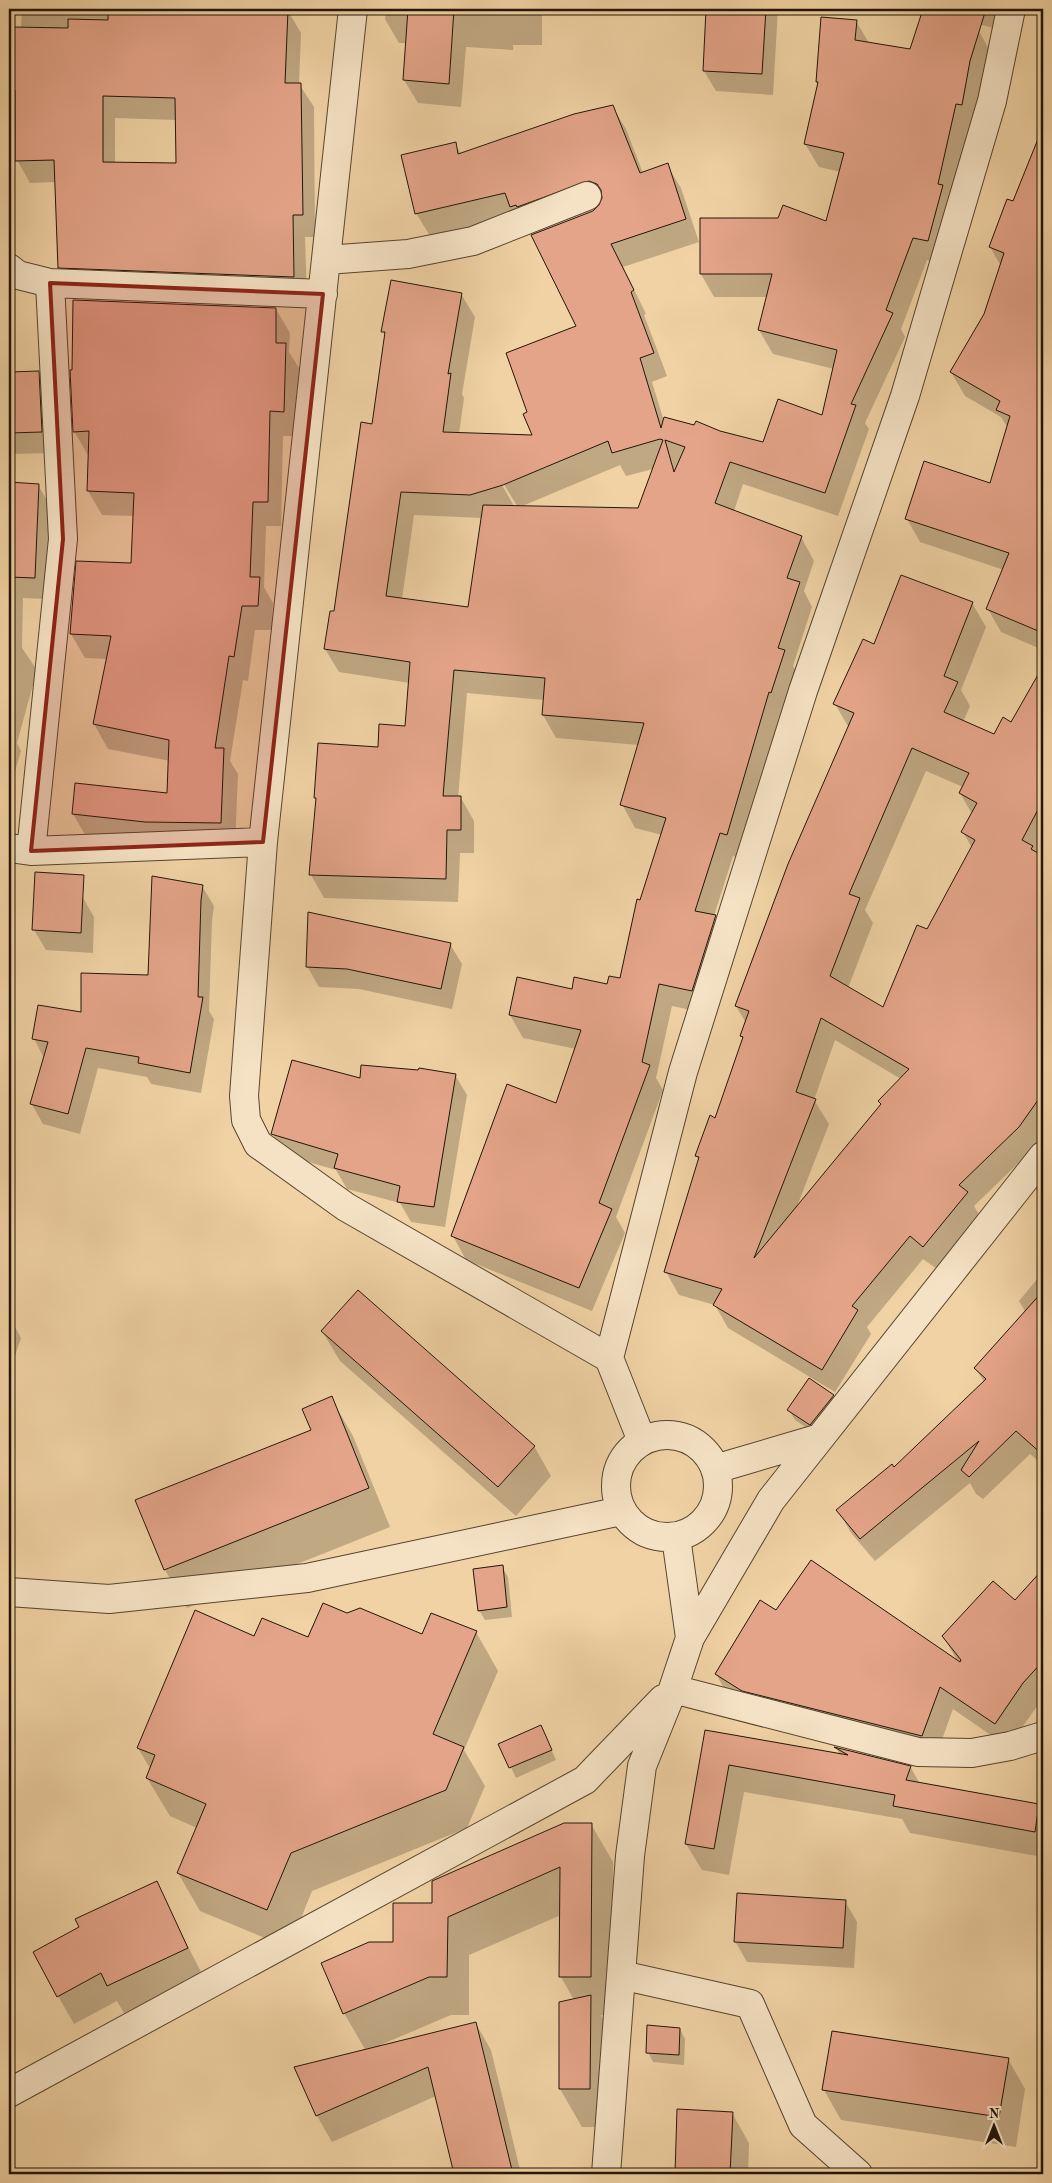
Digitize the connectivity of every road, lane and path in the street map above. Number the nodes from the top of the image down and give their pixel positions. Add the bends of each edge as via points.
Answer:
1 (353, 9) edge
2 (1011, 9) edge
3 (587, 196) dead end
4 (326, 260) junction
5 (9, 268) edge
6 (50, 283) junction
7 (323, 294) junction
8 (263, 842) junction
9 (20, 849) edge
10 (1043, 1156) edge
11 (609, 1358) junction
12 (818, 1439) junction
13 (642, 1441) junction
14 (715, 1469) junction
15 (621, 1510) junction
16 (676, 1537) junction
17 (9, 1592) edge
18 (690, 1638) junction
19 (673, 1689) junction
20 (1043, 1736) edge
21 (621, 1975) junction
22 (9, 2093) edge
23 (606, 2174) edge
24 (858, 2174) edge

1 - 4 street
2 - 11 street via 992,101 905,396 803,691 683,1072
3 - 4 street via 473,241 408,254
4 - 7 street
5 - 6 street via 18,275
6 - 7 street
6 - 9 street via 63,539
7 - 8 street
8 - 9 street
8 - 11 street via 244,1096 246,1120 258,1144 346,1207
10 - 12 street
11 - 13 street
12 - 14 street
12 - 18 street via 771,1500
13 - 14 street via 671,1435 685,1439 703,1451
13 - 15 street via 623,1459 614,1485
14 - 16 street via 718,1486 715,1504 693,1531
15 - 16 street via 631,1524 644,1533 660,1538
15 - 17 street via 307,1578 109,1599
16 - 18 street
18 - 19 street
19 - 20 street via 918,1752 972,1753
19 - 21 street via 642,1766 630,1856
19 - 22 street via 585,1780
21 - 23 street
21 - 24 street via 750,2004 803,2124

